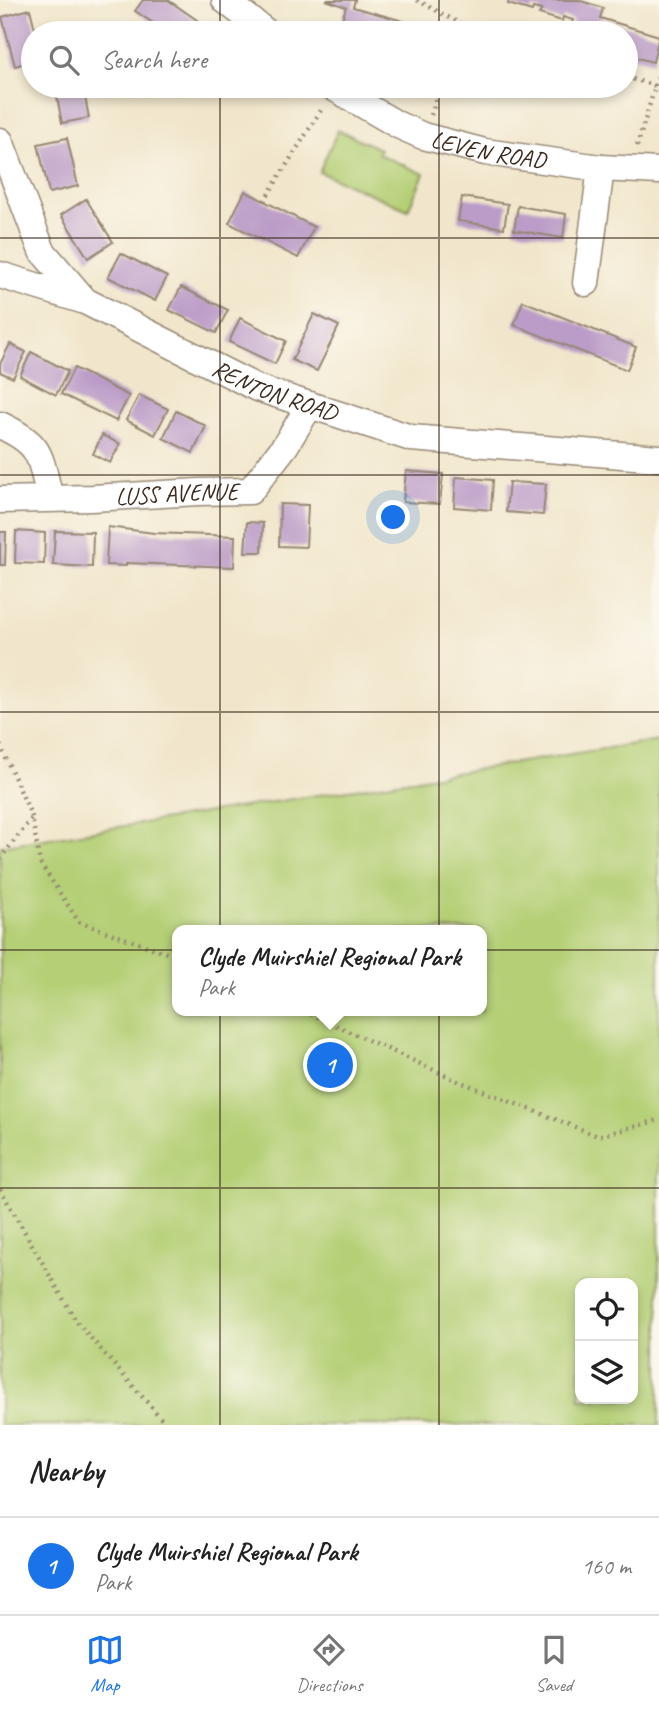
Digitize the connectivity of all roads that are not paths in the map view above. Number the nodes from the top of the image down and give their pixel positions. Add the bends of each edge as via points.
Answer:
1 (225, 0) edge
2 (252, 21) edge
3 (352, 98) edge
4 (0, 141) edge
5 (601, 168) junction
6 (659, 172) edge
7 (0, 275) edge
8 (586, 283) dead end
9 (85, 301) junction
10 (310, 405) junction
11 (0, 425) edge
12 (659, 458) edge
13 (50, 498) junction
14 (0, 500) edge

1 - 2 street
3 - 5 street, LEVEN ROAD via 423,135 485,152
4 - 9 street, RENTON ROAD via 42,251
5 - 6 street, LEVEN ROAD
5 - 8 street
7 - 9 street
9 - 10 street, RENTON ROAD via 257,388
10 - 12 street, RENTON ROAD via 411,438
10 - 13 street, LUSS AVENUE via 250,491
11 - 13 street via 22,435 37,450
13 - 14 street, LUSS AVENUE

